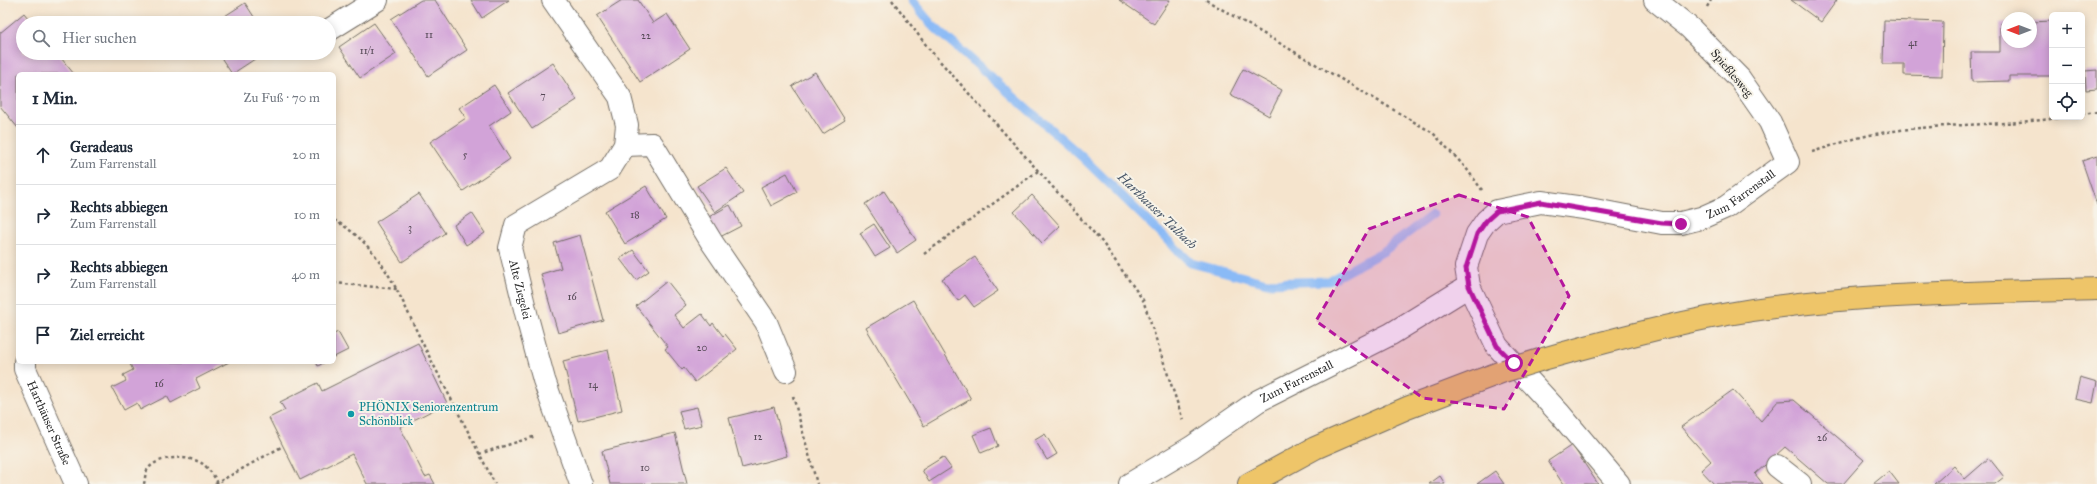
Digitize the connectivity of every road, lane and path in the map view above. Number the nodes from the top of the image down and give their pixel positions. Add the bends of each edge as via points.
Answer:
1 (377, 0) edge
2 (553, 0) edge
3 (892, 0) edge
4 (1206, 0) edge
5 (1655, 0) edge
6 (336, 26) edge
7 (2097, 112) edge
8 (2085, 114) edge
9 (2049, 119) edge
10 (625, 145) junction
11 (1788, 162) junction
12 (1038, 171) junction
13 (1497, 211) junction
14 (336, 221) edge
15 (924, 254) dead end
16 (336, 283) edge
17 (1469, 286) junction
18 (397, 289) junction
19 (2097, 289) edge
20 (25, 364) edge
21 (1509, 367) junction
22 (786, 371) joint
23 (561, 428) junction
24 (283, 446) dead end
25 (1192, 447) junction
26 (479, 454) junction
27 (1777, 466) dead end
28 (217, 483) edge
29 (76, 484) edge
30 (144, 484) edge
31 (495, 484) edge
32 (581, 484) edge
33 (817, 484) edge
34 (1130, 484) edge
35 (1249, 484) edge
36 (1620, 484) edge
37 (1800, 484) edge

1 - 6 street
2 - 10 street, Alte Ziegelei via 620,97 627,125
3 - 12 path via 929,49
4 - 13 path via 1433,133 1466,168
5 - 11 street, Spießlesweg via 1690,28 1740,80 1770,122
7 - 8 path
9 - 11 path, Zum Farrenstall via 2006,124 1956,125 1870,135
10 - 22 street via 652,144 711,241 766,322
10 - 23 street, Alte Ziegelei via 610,169 516,225 510,248 544,380
11 - 13 street, Zum Farrenstall via 1726,207 1681,224 1654,222 1541,202
12 - 15 path
12 - 25 path via 1102,242 1143,300
13 - 17 street via 1477,234 1471,250 1466,268
14 - 18 path via 349,228 373,252
16 - 18 path
17 - 21 street
17 - 25 street, Zum Farrenstall via 1391,334 1258,401
18 - 26 path
19 - 21 main road, bridge via 1857,298 1794,305 1674,325
20 - 29 street, Harthäuser Straße
21 - 35 main road via 1315,448
21 - 36 street
22 - 33 path
23 - 26 path
23 - 32 street, Alte Ziegelei
24 - 28 path
25 - 34 street, Zum Farrenstall
26 - 31 path
27 - 37 street
28 - 30 path via 203,464 170,457 159,460 148,469

